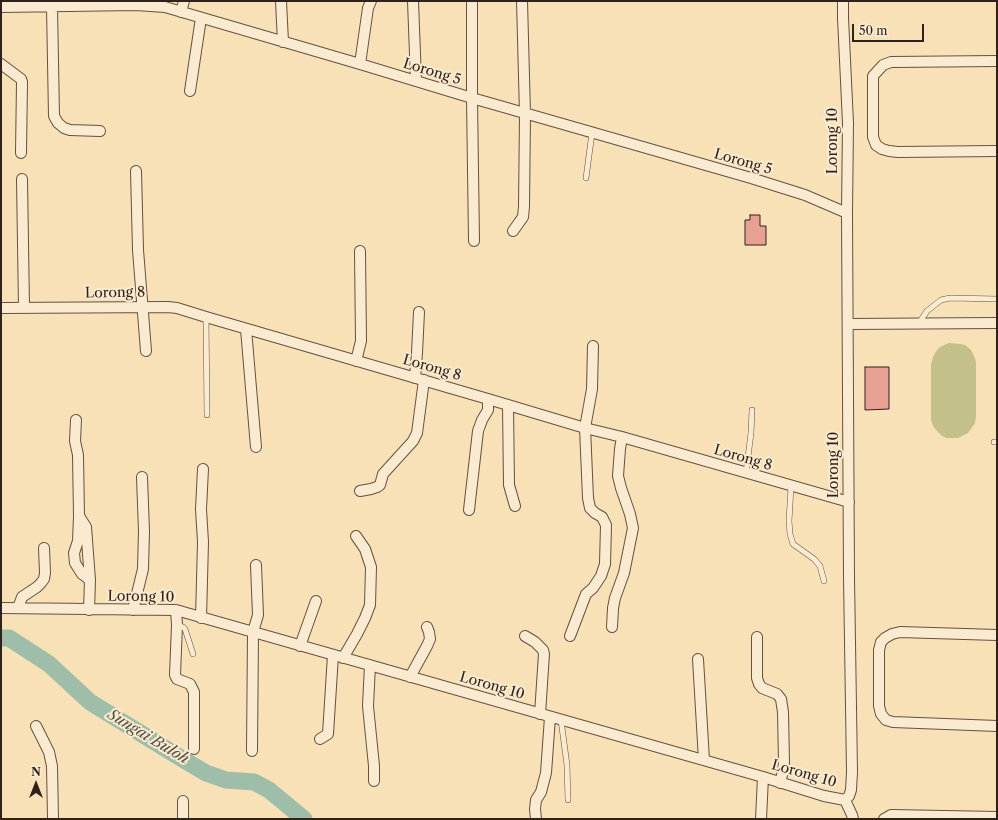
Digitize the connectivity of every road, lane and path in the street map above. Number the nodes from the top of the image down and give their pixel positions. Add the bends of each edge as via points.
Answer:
1 (184, 1) edge
2 (281, 1) edge
3 (371, 1) edge
4 (413, 1) edge
5 (472, 1) edge
6 (522, 1) edge
7 (843, 1) edge
8 (136, 3) edge
9 (31, 4) edge
10 (52, 7) junction
11 (1, 8) edge
12 (181, 12) junction
13 (201, 18) junction
14 (282, 42) junction
15 (997, 61) edge
16 (1, 64) edge
17 (360, 64) junction
18 (416, 81) junction
19 (190, 91) dead end
20 (472, 98) junction
21 (525, 114) junction
22 (100, 131) dead end
23 (592, 133) junction
24 (997, 150) edge
25 (21, 153) dead end
26 (136, 171) dead end
27 (586, 178) dead end
28 (22, 179) dead end
29 (847, 212) junction
30 (513, 231) dead end
31 (474, 241) dead end
32 (360, 251) dead end
33 (997, 299) edge
34 (142, 307) junction
35 (1, 308) edge
36 (24, 308) junction
37 (419, 312) dead end
38 (206, 317) junction
39 (919, 323) junction
40 (997, 323) edge
41 (848, 324) junction
42 (246, 329) junction
43 (593, 346) dead end
44 (146, 351) dead end
45 (356, 361) junction
46 (419, 379) junction
47 (488, 399) junction
48 (508, 404) junction
49 (752, 410) dead end
50 (207, 415) dead end
51 (76, 420) dead end
52 (585, 428) junction
53 (622, 437) junction
54 (256, 447) dead end
55 (203, 469) dead end
56 (746, 473) junction
57 (142, 477) dead end
58 (791, 487) junction
59 (360, 491) dead end
60 (849, 502) junction
61 (515, 506) dead end
62 (469, 510) dead end
63 (356, 536) dead end
64 (44, 548) dead end
65 (256, 565) dead end
66 (824, 581) dead end
67 (316, 601) dead end
68 (1, 608) edge
69 (18, 608) junction
70 (89, 610) junction
71 (133, 610) junction
72 (176, 610) junction
73 (201, 618) junction
74 (177, 625) junction
75 (427, 627) dead end
76 (612, 627) dead end
77 (253, 632) junction
78 (525, 636) dead end
79 (570, 636) dead end
80 (997, 636) edge
81 (757, 637) dead end
82 (300, 646) junction
83 (192, 654) dead end
84 (338, 656) junction
85 (698, 659) dead end
86 (370, 665) junction
87 (410, 677) junction
88 (545, 715) junction
89 (562, 720) junction
90 (36, 726) dead end
91 (997, 726) edge
92 (320, 739) dead end
93 (194, 749) dead end
94 (252, 751) dead end
95 (704, 760) junction
96 (763, 777) junction
97 (374, 782) dead end
98 (780, 783) junction
99 (568, 800) dead end
100 (845, 800) junction
101 (183, 801) dead end
102 (997, 817) edge
103 (885, 818) edge
104 (53, 819) edge
105 (183, 819) edge
106 (536, 819) edge
107 (761, 819) edge
108 (853, 819) edge

1 - 12 street
2 - 14 street
3 - 17 street
4 - 18 street
5 - 20 street
6 - 21 street
7 - 29 street, Lorong 10 via 848,123
8 - 10 street, Lorong 5
8 - 12 street, Lorong 5
9 - 10 street, Lorong 5
9 - 11 street, Lorong 5
10 - 22 street via 54,116 58,124 70,130
12 - 13 street, Lorong 5
13 - 14 street, Lorong 5
13 - 19 street
14 - 17 street, Lorong 5
15 - 24 street via 892,62 883,65 872,76 873,137 876,145 882,149 898,152
16 - 25 street via 22,82
17 - 18 street, Lorong 5
18 - 20 street, Lorong 5
20 - 21 street, Lorong 5
20 - 31 street
21 - 23 street, Lorong 5
21 - 30 street via 524,207 522,217
23 - 27 lane
23 - 29 street, Lorong 5 via 805,195
26 - 34 street
28 - 36 street
29 - 41 street, Lorong 10
32 - 45 street via 361,341
33 - 39 lane via 941,300 927,311
34 - 36 street, Lorong 8
34 - 38 street, Lorong 8 via 168,306
34 - 44 street
35 - 36 street, Lorong 8
37 - 46 street
38 - 42 street, Lorong 8
38 - 50 lane
39 - 40 street
39 - 41 street
41 - 60 street, Lorong 10
42 - 45 street, Lorong 8
42 - 54 street
43 - 52 street via 592,389
45 - 46 street, Lorong 8
46 - 47 street, Lorong 8
46 - 59 street via 417,433 413,441 383,474 380,485
47 - 48 street, Lorong 8
47 - 62 street via 488,410 478,431
48 - 52 street, Lorong 8
48 - 61 street via 508,485
49 - 56 lane
51 - 70 street via 79,516 78,541 74,553 75,564 90,580
52 - 53 street, Lorong 8
52 - 79 street via 588,498 590,508 602,517 606,524 605,564 601,576 586,594
53 - 56 street, Lorong 8
53 - 76 street via 618,476 633,528 624,573 614,603
55 - 73 street
56 - 58 street, Lorong 8
57 - 71 street via 143,569
58 - 60 street, Lorong 8
58 - 66 lane via 789,521 793,544 820,566
60 - 100 street, Lorong 10 via 852,772 851,790
63 - 84 street via 365,549 371,567 370,605 357,634
64 - 69 street via 44,579 22,597
65 - 77 street via 258,614
67 - 82 street
68 - 69 street, Lorong 10
69 - 70 street, Lorong 10
70 - 71 street, Lorong 10
71 - 72 street, Lorong 10
72 - 73 street, Lorong 10
72 - 74 street
73 - 77 street, Lorong 10
74 - 83 lane via 186,629
74 - 93 street via 175,675 177,679 190,684 194,692
75 - 87 street via 430,639
77 - 82 street, Lorong 10
77 - 94 street
78 - 88 street via 543,650
80 - 91 street via 900,632 885,638 879,650 879,706 886,720 893,722
81 - 98 street via 759,684 781,699 784,762
82 - 84 street, Lorong 10
84 - 86 street, Lorong 10
84 - 92 street via 328,734
85 - 95 street
86 - 87 street, Lorong 10
86 - 97 street via 368,706
87 - 88 street, Lorong 10
88 - 89 street, Lorong 10
88 - 106 street via 546,774 536,800
89 - 95 street, Lorong 10
89 - 99 lane
90 - 104 street via 49,752 52,766
95 - 96 street, Lorong 10
96 - 98 street, Lorong 10
96 - 107 street
98 - 100 street, Lorong 10
100 - 108 street
101 - 105 street
102 - 103 street via 891,814

